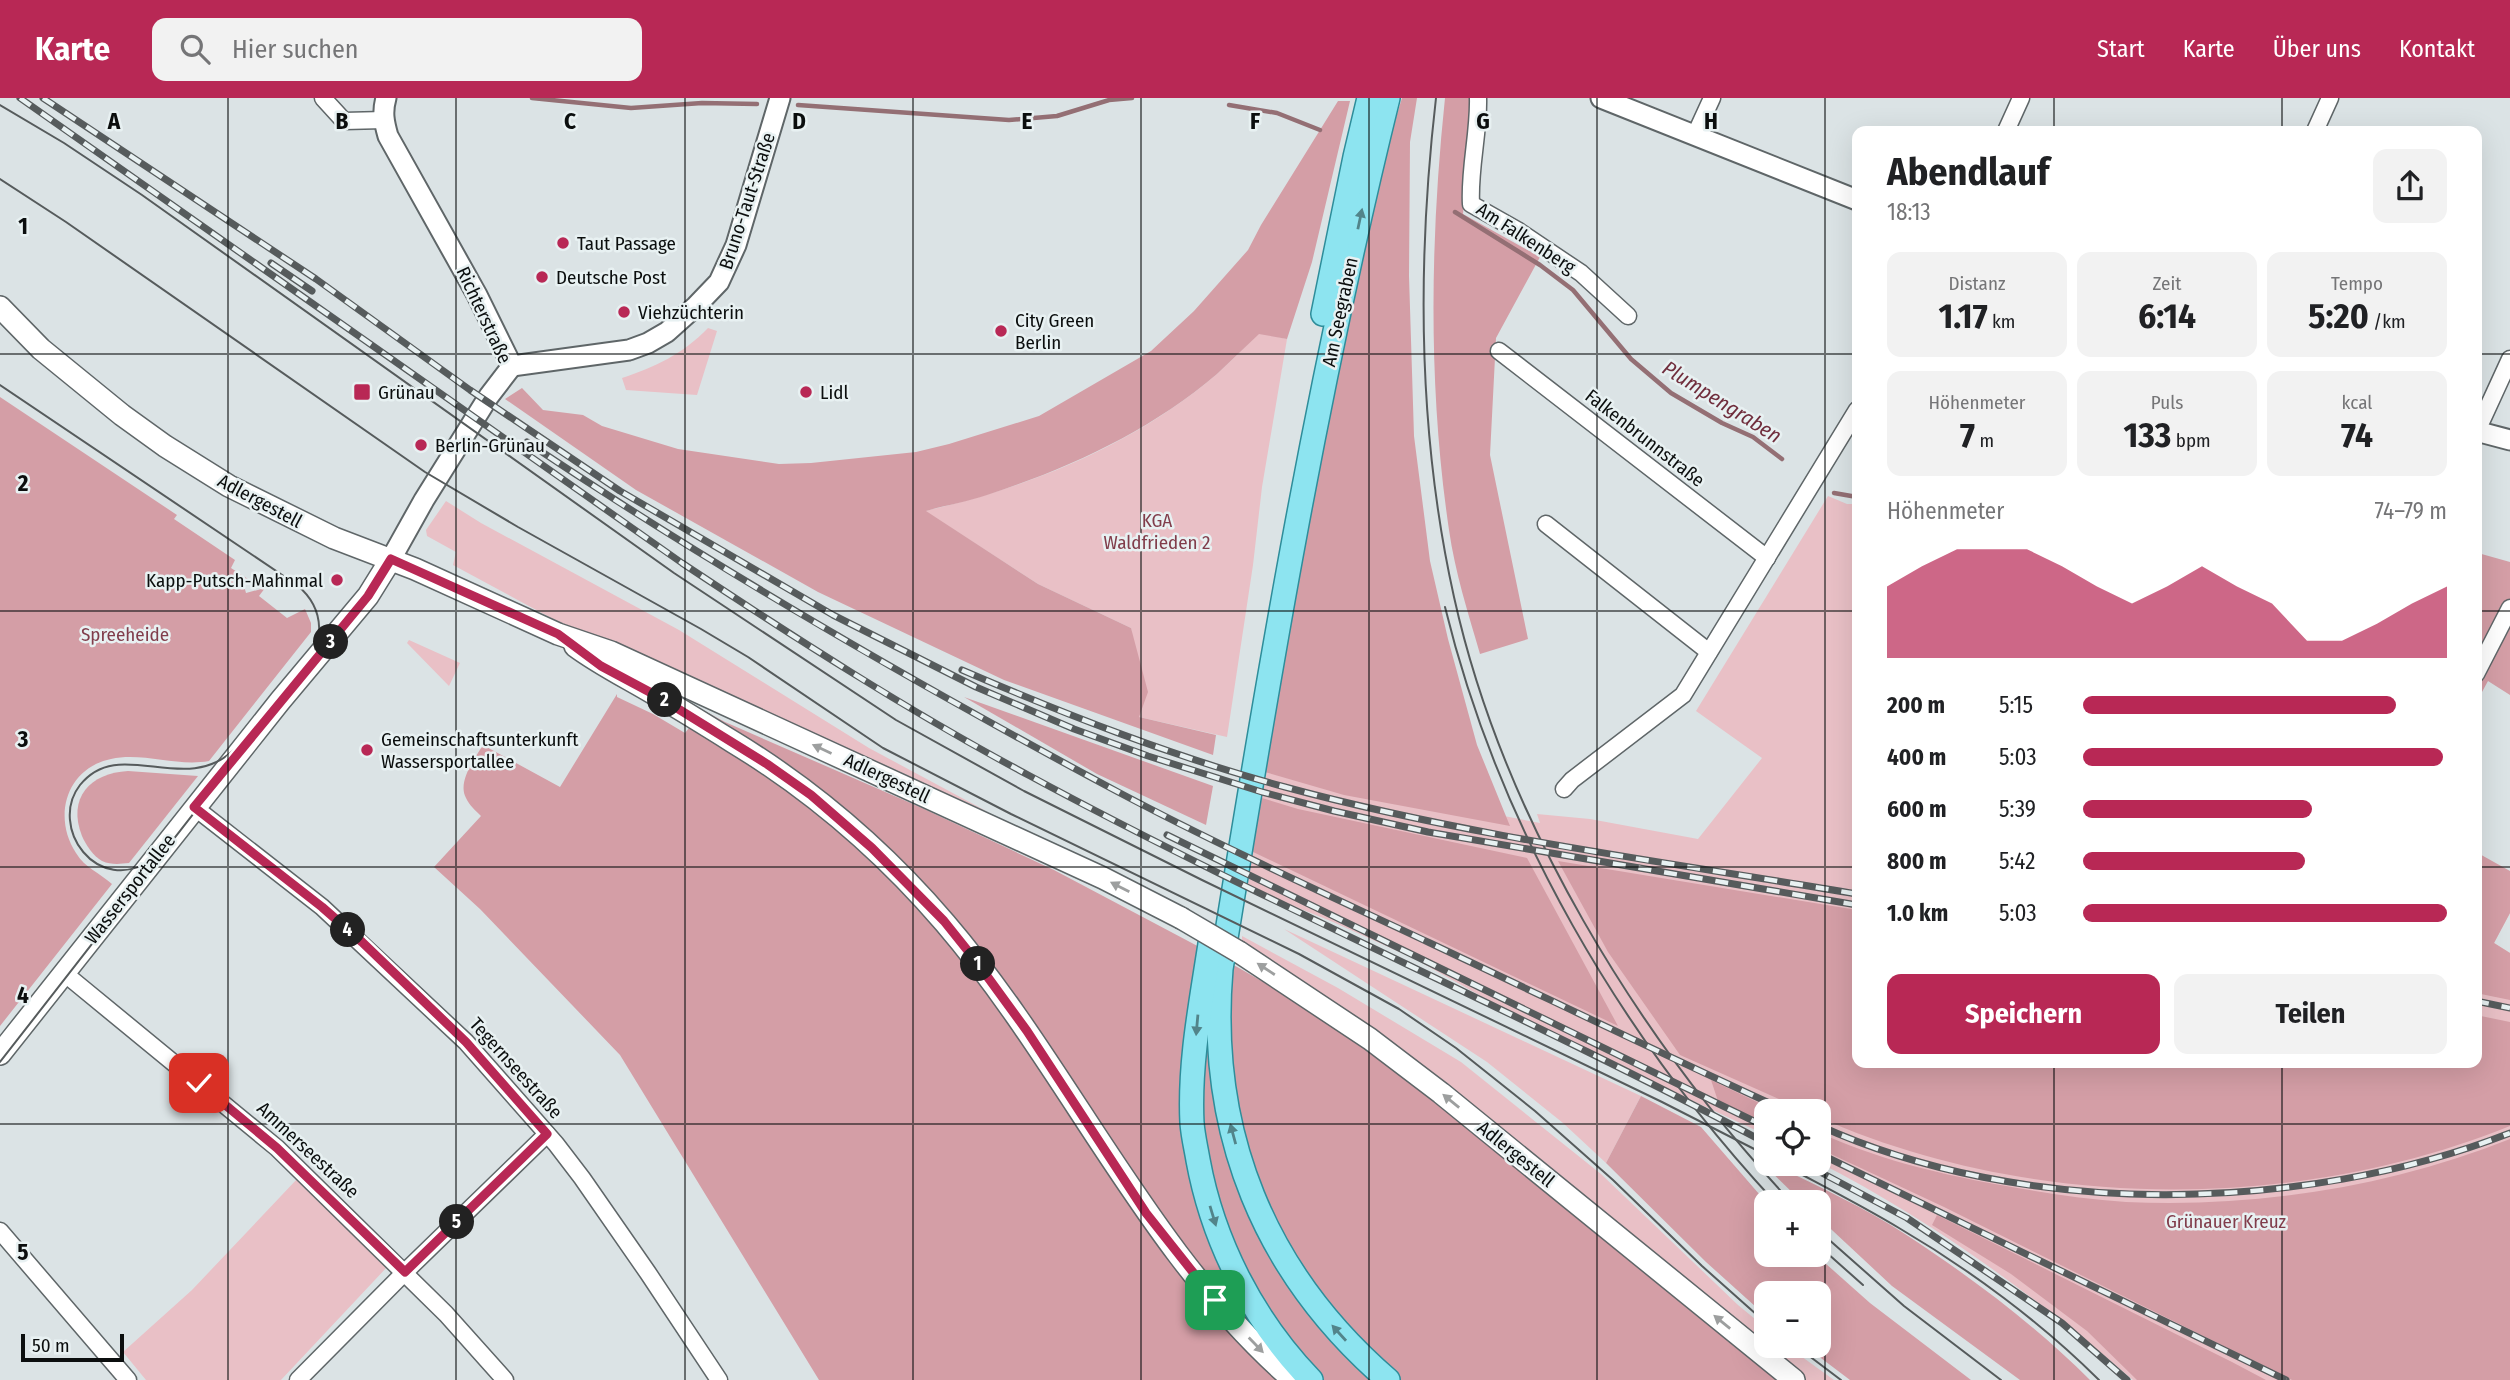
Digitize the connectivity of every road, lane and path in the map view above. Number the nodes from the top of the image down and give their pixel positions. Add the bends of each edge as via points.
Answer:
1 (323, 98) edge
2 (386, 98) edge
3 (780, 98) edge
4 (1369, 98) edge
5 (1388, 98) edge
6 (1478, 98) edge
7 (1601, 98) edge
8 (1712, 98) edge
9 (2021, 98) edge
10 (2330, 98) edge
11 (384, 120) junction
12 (2008, 126) edge
13 (2317, 126) edge
14 (1695, 135) junction
15 (1852, 198) edge
16 (0, 307) edge
17 (1628, 316) dead end
18 (1499, 351) dead end
19 (2510, 359) edge
20 (512, 366) junction
21 (1852, 418) edge
22 (2482, 418) edge
23 (2482, 433) edge
24 (2510, 440) edge
25 (1546, 524) dead end
26 (1290, 526) junction
27 (1767, 558) junction
28 (391, 559) junction
29 (2510, 608) edge
30 (558, 634) junction
31 (1709, 652) junction
32 (2482, 662) edge
33 (1564, 789) dead end
34 (194, 807) junction
35 (64, 973) junction
36 (0, 1054) edge
37 (547, 1134) junction
38 (0, 1231) edge
39 (405, 1272) junction
40 (128, 1380) edge
41 (298, 1380) edge
42 (505, 1380) edge
43 (719, 1380) edge
44 (1293, 1380) edge
45 (1311, 1380) edge
46 (1388, 1380) edge
47 (1794, 1380) edge

1 - 11 street via 344,121
2 - 11 street, Richterstraße
3 - 20 street, Bruno-Taut-Straße via 736,245 719,282 696,306 667,332 629,350
4 - 26 main road, Am Seegraben via 1339,232
26 -> 5 main road, Am Seegraben
6 - 17 street, Am Falkenberg via 1471,204 1581,272
7 - 14 street
8 - 14 street
9 - 12 street
10 - 13 street
11 - 20 street, Richterstraße via 388,136
14 - 15 street
16 - 28 main road, Adlergestell via 80,383 165,446 291,518
18 - 27 street, Falkenbrunnstraße
19 - 22 street
20 - 28 street, Richterstraße via 489,396
21 - 27 street
23 - 24 street
25 - 31 street
26 -> 45 main road via 1242,736 1198,1010 1192,1126 1202,1183 1220,1240 1245,1293
46 -> 26 main road via 1319,1310 1274,1240 1237,1151 1220,1056 1221,969
27 - 31 street
28 - 30 main road, Adlergestell
28 - 34 main road, Wassersportallee via 368,596
29 - 32 street
30 -> 44 main road, Adlergestell via 601,666 659,697 811,795 906,881 944,921 1005,1001 1179,1256 1237,1325
47 -> 30 main road, Adlergestell, bridge via 1441,1093 1370,1039 1239,952 1103,878 611,652
31 - 33 street via 1683,695
34 - 35 main road, Wassersportallee
34 - 37 street, Tegernseestraße via 362,942 466,1042
35 - 36 main road, Wassersportallee
35 - 39 street, Ammerseestraße via 277,1148
37 - 39 street
37 - 43 street, Tegernseestraße via 614,1222
38 - 40 street
39 - 41 street
39 - 42 street, Ammerseestraße

